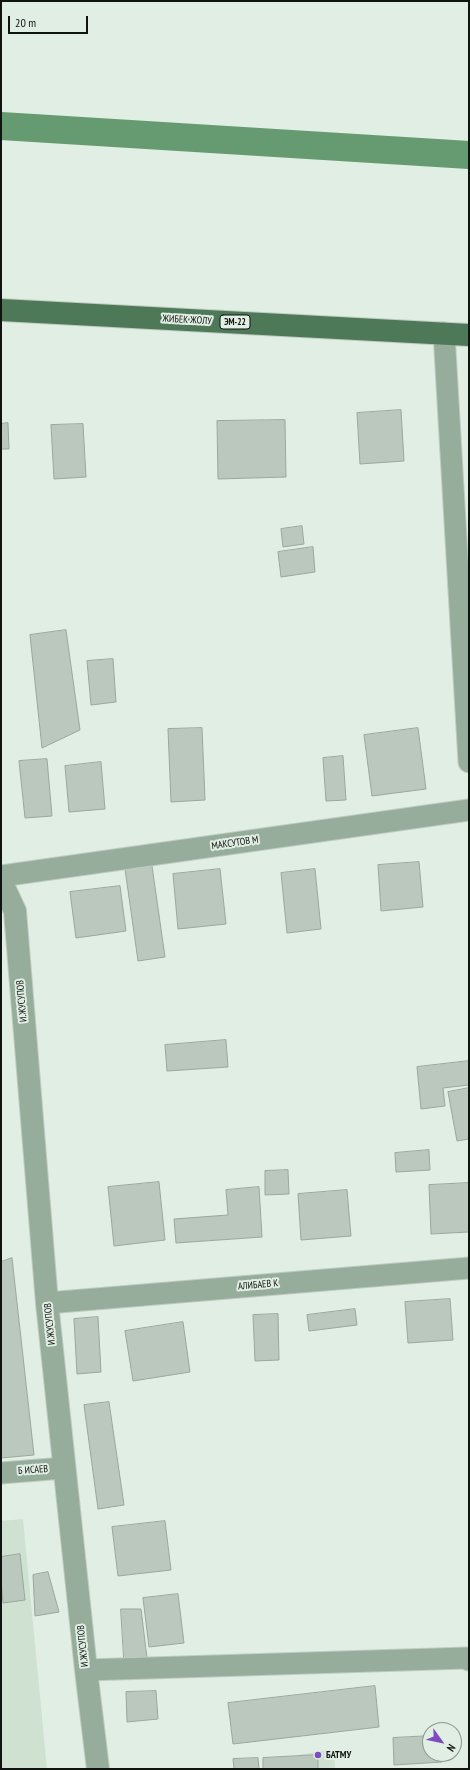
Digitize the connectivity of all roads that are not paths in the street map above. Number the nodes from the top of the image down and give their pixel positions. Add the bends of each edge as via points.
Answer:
1 (1, 310) edge
2 (444, 333) junction
3 (469, 335) edge
4 (469, 762) edge
5 (469, 810) edge
6 (1, 876) edge
7 (1, 881) edge
8 (8, 911) edge
9 (469, 1268) edge
10 (47, 1303) junction
11 (64, 1468) junction
12 (1, 1473) edge
13 (469, 1660) edge
14 (86, 1670) junction
15 (98, 1769) edge

1 - 2 main road, ЖИБЕК ЖОЛУ / ЭМ-22
2 - 3 main road, ЖИБЕК ЖОЛУ / ЭМ-22
2 - 4 street
5 - 6 street, МАКСУТОВ М
7 - 8 street, И.ЖУСУПОВ
8 - 10 street, И.ЖУСУПОВ
9 - 10 street, АЛИБАЕВ К
10 - 11 street, И.ЖУСУПОВ
11 - 12 street, Б ИСАЕВ
11 - 14 street, И.ЖУСУПОВ
13 - 14 street via 459,1658
14 - 15 street, И.ЖУСУПОВ

